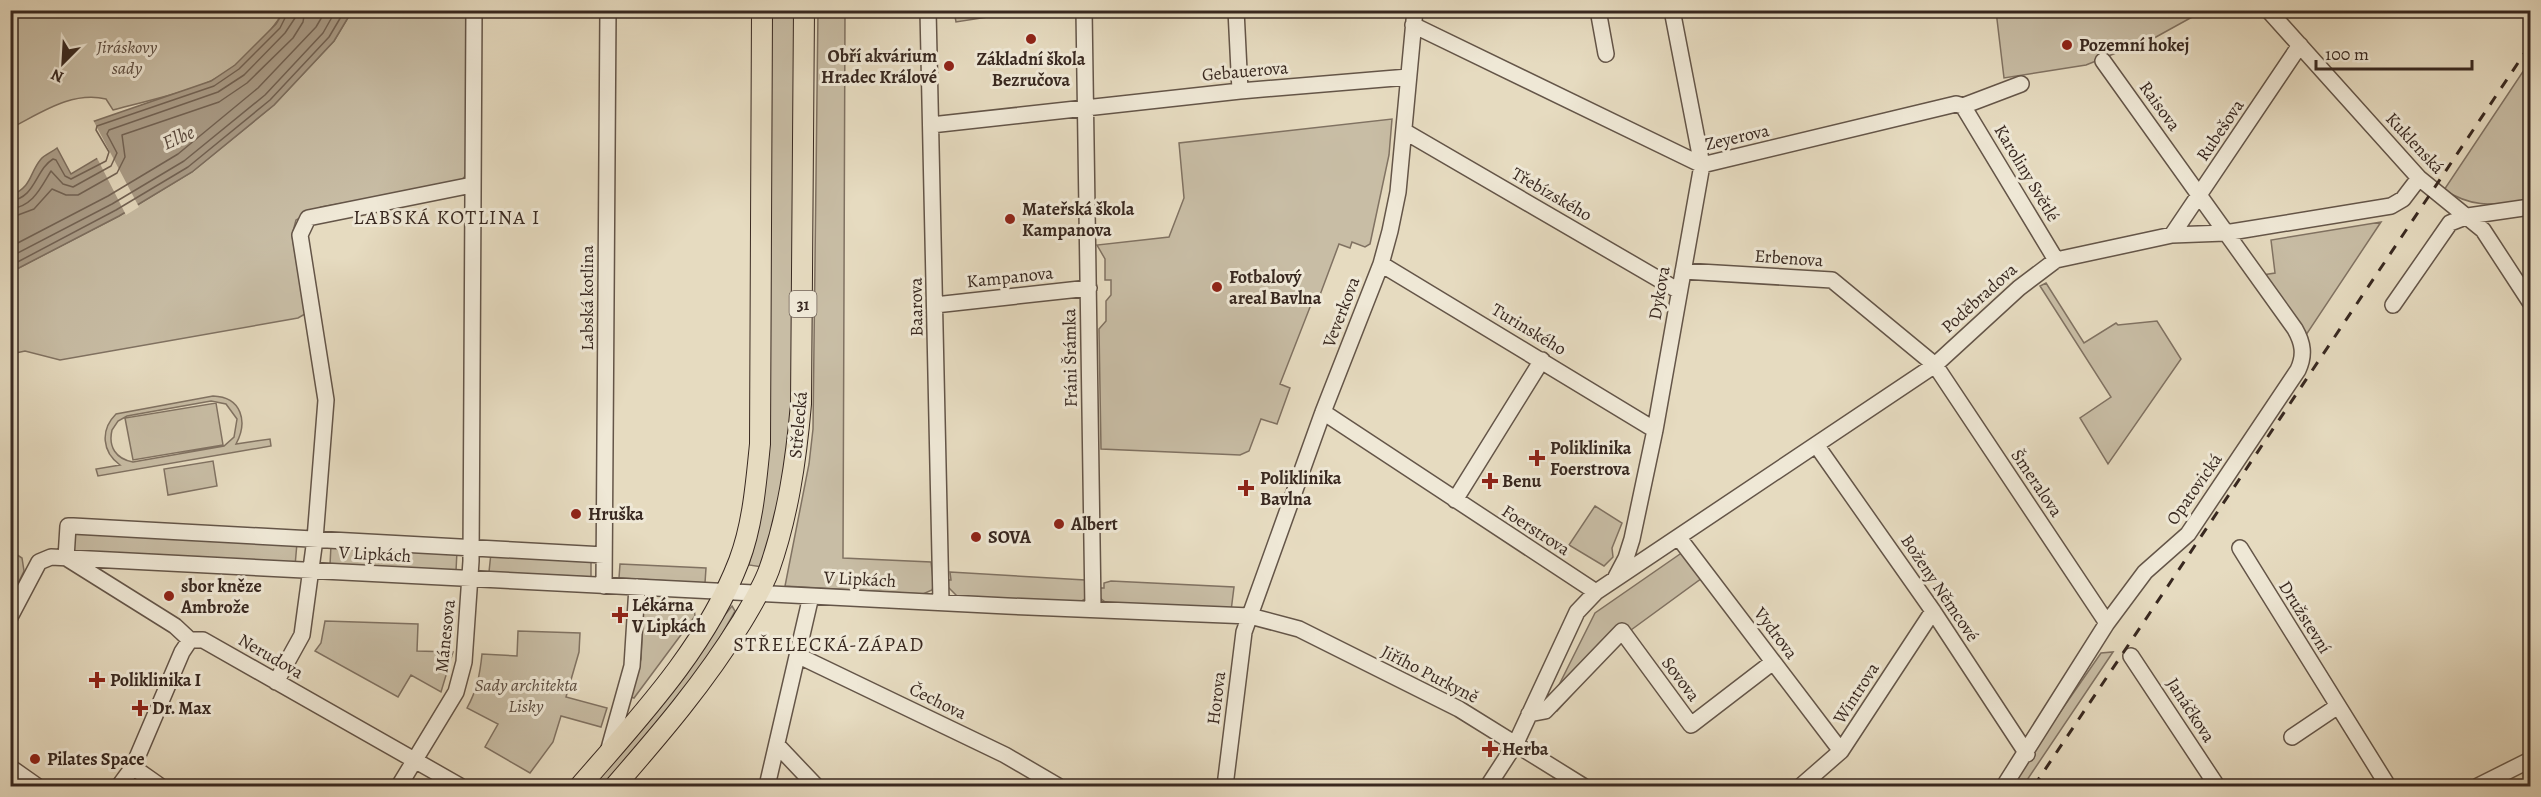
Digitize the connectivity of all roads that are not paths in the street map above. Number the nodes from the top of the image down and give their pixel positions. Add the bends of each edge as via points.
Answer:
1 (474, 10) edge
2 (608, 10) edge
3 (762, 10) edge
4 (804, 10) edge
5 (928, 10) edge
6 (1084, 10) edge
7 (1236, 10) edge
8 (1598, 10) edge
9 (1672, 10) edge
10 (2268, 10) edge
11 (1414, 18) edge
12 (2300, 45) junction
13 (1606, 54) dead end
14 (2103, 61) dead end
15 (1408, 77) junction
16 (2021, 84) dead end
17 (1240, 91) junction
18 (1085, 106) junction
19 (1963, 106) junction
20 (931, 125) junction
21 (1404, 131) junction
22 (1702, 165) junction
23 (2419, 178) junction
24 (472, 184) junction
25 (2200, 195) junction
26 (2530, 207) edge
27 (2468, 216) junction
28 (2225, 233) junction
29 (2172, 235) junction
30 (2056, 260) junction
31 (1381, 264) junction
32 (1683, 271) junction
33 (1089, 288) junction
34 (1679, 291) junction
35 (2530, 302) edge
36 (935, 305) junction
37 (2393, 305) dead end
38 (1542, 360) junction
39 (1935, 365) junction
40 (1323, 412) junction
41 (1655, 430) junction
42 (1817, 446) junction
43 (1455, 500) junction
44 (1679, 538) junction
45 (315, 539) junction
46 (470, 546) junction
47 (2240, 548) dead end
48 (604, 555) junction
49 (66, 558) junction
50 (310, 571) junction
51 (470, 578) junction
52 (1614, 580) junction
53 (604, 586) junction
54 (638, 587) junction
55 (726, 591) junction
56 (759, 592) junction
57 (1596, 592) junction
58 (811, 596) junction
59 (940, 602) junction
60 (1093, 609) junction
61 (1933, 611) junction
62 (1250, 615) junction
63 (10, 617) edge
64 (2107, 623) junction
65 (190, 640) junction
66 (799, 656) junction
67 (2132, 656) dead end
68 (1773, 662) junction
69 (276, 682) junction
70 (2338, 706) junction
71 (1529, 714) junction
72 (2292, 737) dead end
73 (1516, 743) junction
74 (778, 746) junction
75 (1841, 751) junction
76 (2026, 754) junction
77 (607, 755) junction
78 (415, 762) junction
79 (2530, 763) edge
80 (10, 767) edge
81 (133, 767) junction
82 (1034, 780) edge
83 (37, 786) edge
84 (119, 786) edge
85 (160, 786) edge
86 (399, 786) edge
87 (460, 786) edge
88 (580, 786) edge
89 (615, 786) edge
90 (767, 786) edge
91 (816, 786) edge
92 (1058, 786) edge
93 (1225, 786) edge
94 (1488, 786) edge
95 (1583, 786) edge
96 (1801, 786) edge
97 (2004, 786) edge
98 (2217, 786) edge
99 (2388, 786) edge
100 (2478, 786) edge

1 - 24 street
2 - 48 street, Labská kotlina
3 - 55 main road, Střelecká via 760,444 754,503 740,559
4 - 56 main road, Střelecká / 31 via 801,404 796,458 781,533
5 - 20 street, Baarova
6 - 18 street
7 - 17 street
8 - 13 street
9 - 22 street, Dykova
10 - 12 street, Kuklenská
11 - 15 street, Veverkova
11 - 22 street, Zeyerova
12 - 23 street, Kuklenská
12 - 25 street, Rubešova
14 - 25 street, Raisova
15 - 17 street, Gebauerova
15 - 21 street, Veverkova
16 - 19 street, Zeyerova
17 - 18 street, Gebauerova
18 - 20 street, Gebauerova
18 - 33 street, Fráni Šrámka
19 - 22 street, Zeyerova via 1956,104
19 - 30 street, Karoliny Světlé
20 - 36 street, Baarova
21 - 31 street, Veverkova via 1398,192
21 - 34 street, Třebízského
22 - 32 street, Dykova
23 - 27 street, Kuklenská
23 - 28 street, Poděbradova via 2395,205
24 - 45 street via 308,218 302,227 300,235 326,400
24 - 46 street
25 - 28 street, Raisova
25 - 29 street, Rubešova
26 - 27 street
27 - 35 street, Kuklenská via 2483,230
27 - 37 street via 2450,223
28 - 29 street, Poděbradova
28 - 64 street, Opatovická via 2299,336 2300,365 2188,534 2145,572
29 - 30 street, Poděbradova
30 - 39 street, Poděbradova via 2019,288
31 - 38 street, Turinského
31 - 40 street, Veverkova
32 - 34 street, Dykova
32 - 39 street, Erbenova via 1832,280
33 - 36 street, Kampanova
33 - 60 street, Fráni Šrámka
34 - 41 street, Dykova
36 - 59 street, Baarova
38 - 41 street, Turinského
38 - 43 street
39 - 42 street, Poděbradova
39 - 64 street, Šmeralova
40 - 43 street, Foerstrova
40 - 62 street, Veverkova
41 - 52 street, Dykova via 1632,539
42 - 44 street, Poděbradova
42 - 61 street, Boženy Němcové
43 - 57 street, Foerstrova
44 - 52 street, Poděbradova
44 - 68 street, Vydrova
45 - 46 street, V Lipkách
45 - 49 street, V Lipkách via 68,526
45 - 50 street
46 - 48 street, V Lipkách
46 - 51 street, Mánesova
47 - 70 street, Družstevní
48 - 53 street, Labská kotlina
49 - 50 street, V Lipkách
49 - 63 street via 51,557 39,562
49 - 65 street, Nerudova via 175,626
50 - 51 street, V Lipkách
50 - 69 street via 302,635
51 - 53 street, V Lipkách
51 - 78 street, Mánesova via 462,674 456,692
52 - 57 street, Poděbradova
53 - 54 street, V Lipkách
54 - 55 street, V Lipkách
54 - 77 street, Střelecká via 632,666
55 - 56 street, V Lipkách
55 - 77 main road, Střelecká via 690,652
56 - 58 street, V Lipkách
56 - 89 main road, Střelecká / 31 via 695,693
57 - 71 street, Poděbradova via 1577,612
58 - 59 street, V Lipkách
58 - 66 street
59 - 60 street, V Lipkách
60 - 62 street, V Lipkách
61 - 75 street, Wintrova
61 - 76 street, Boženy Němcové
62 - 73 street, Jiřího Purkyně via 1299,629 1459,709
62 - 93 street, Horova via 1244,632
64 - 76 street, Opatovická
65 - 69 street, Nerudova via 203,640
65 - 81 street
66 - 74 street
66 - 82 street, Čechova via 1005,755
67 - 98 street, Janáčkova
68 - 71 street, Sovova via 1691,725 1622,631 1545,711
68 - 75 street, Vydrova
69 - 78 street, Nerudova
70 - 72 street
70 - 99 street, Družstevní
71 - 73 street, Poděbradova
73 - 94 street, Poděbradova
73 - 95 street, Jiřího Purkyně
74 - 90 street
74 - 91 street
75 - 96 street, Wintrova
76 - 97 street, Opatovická
77 - 88 main road, Střelecká
78 - 86 street, Mánesova
78 - 87 street, Nerudova
79 - 100 street
80 - 83 street
81 - 84 street
81 - 85 street
82 - 92 street, Čechova

